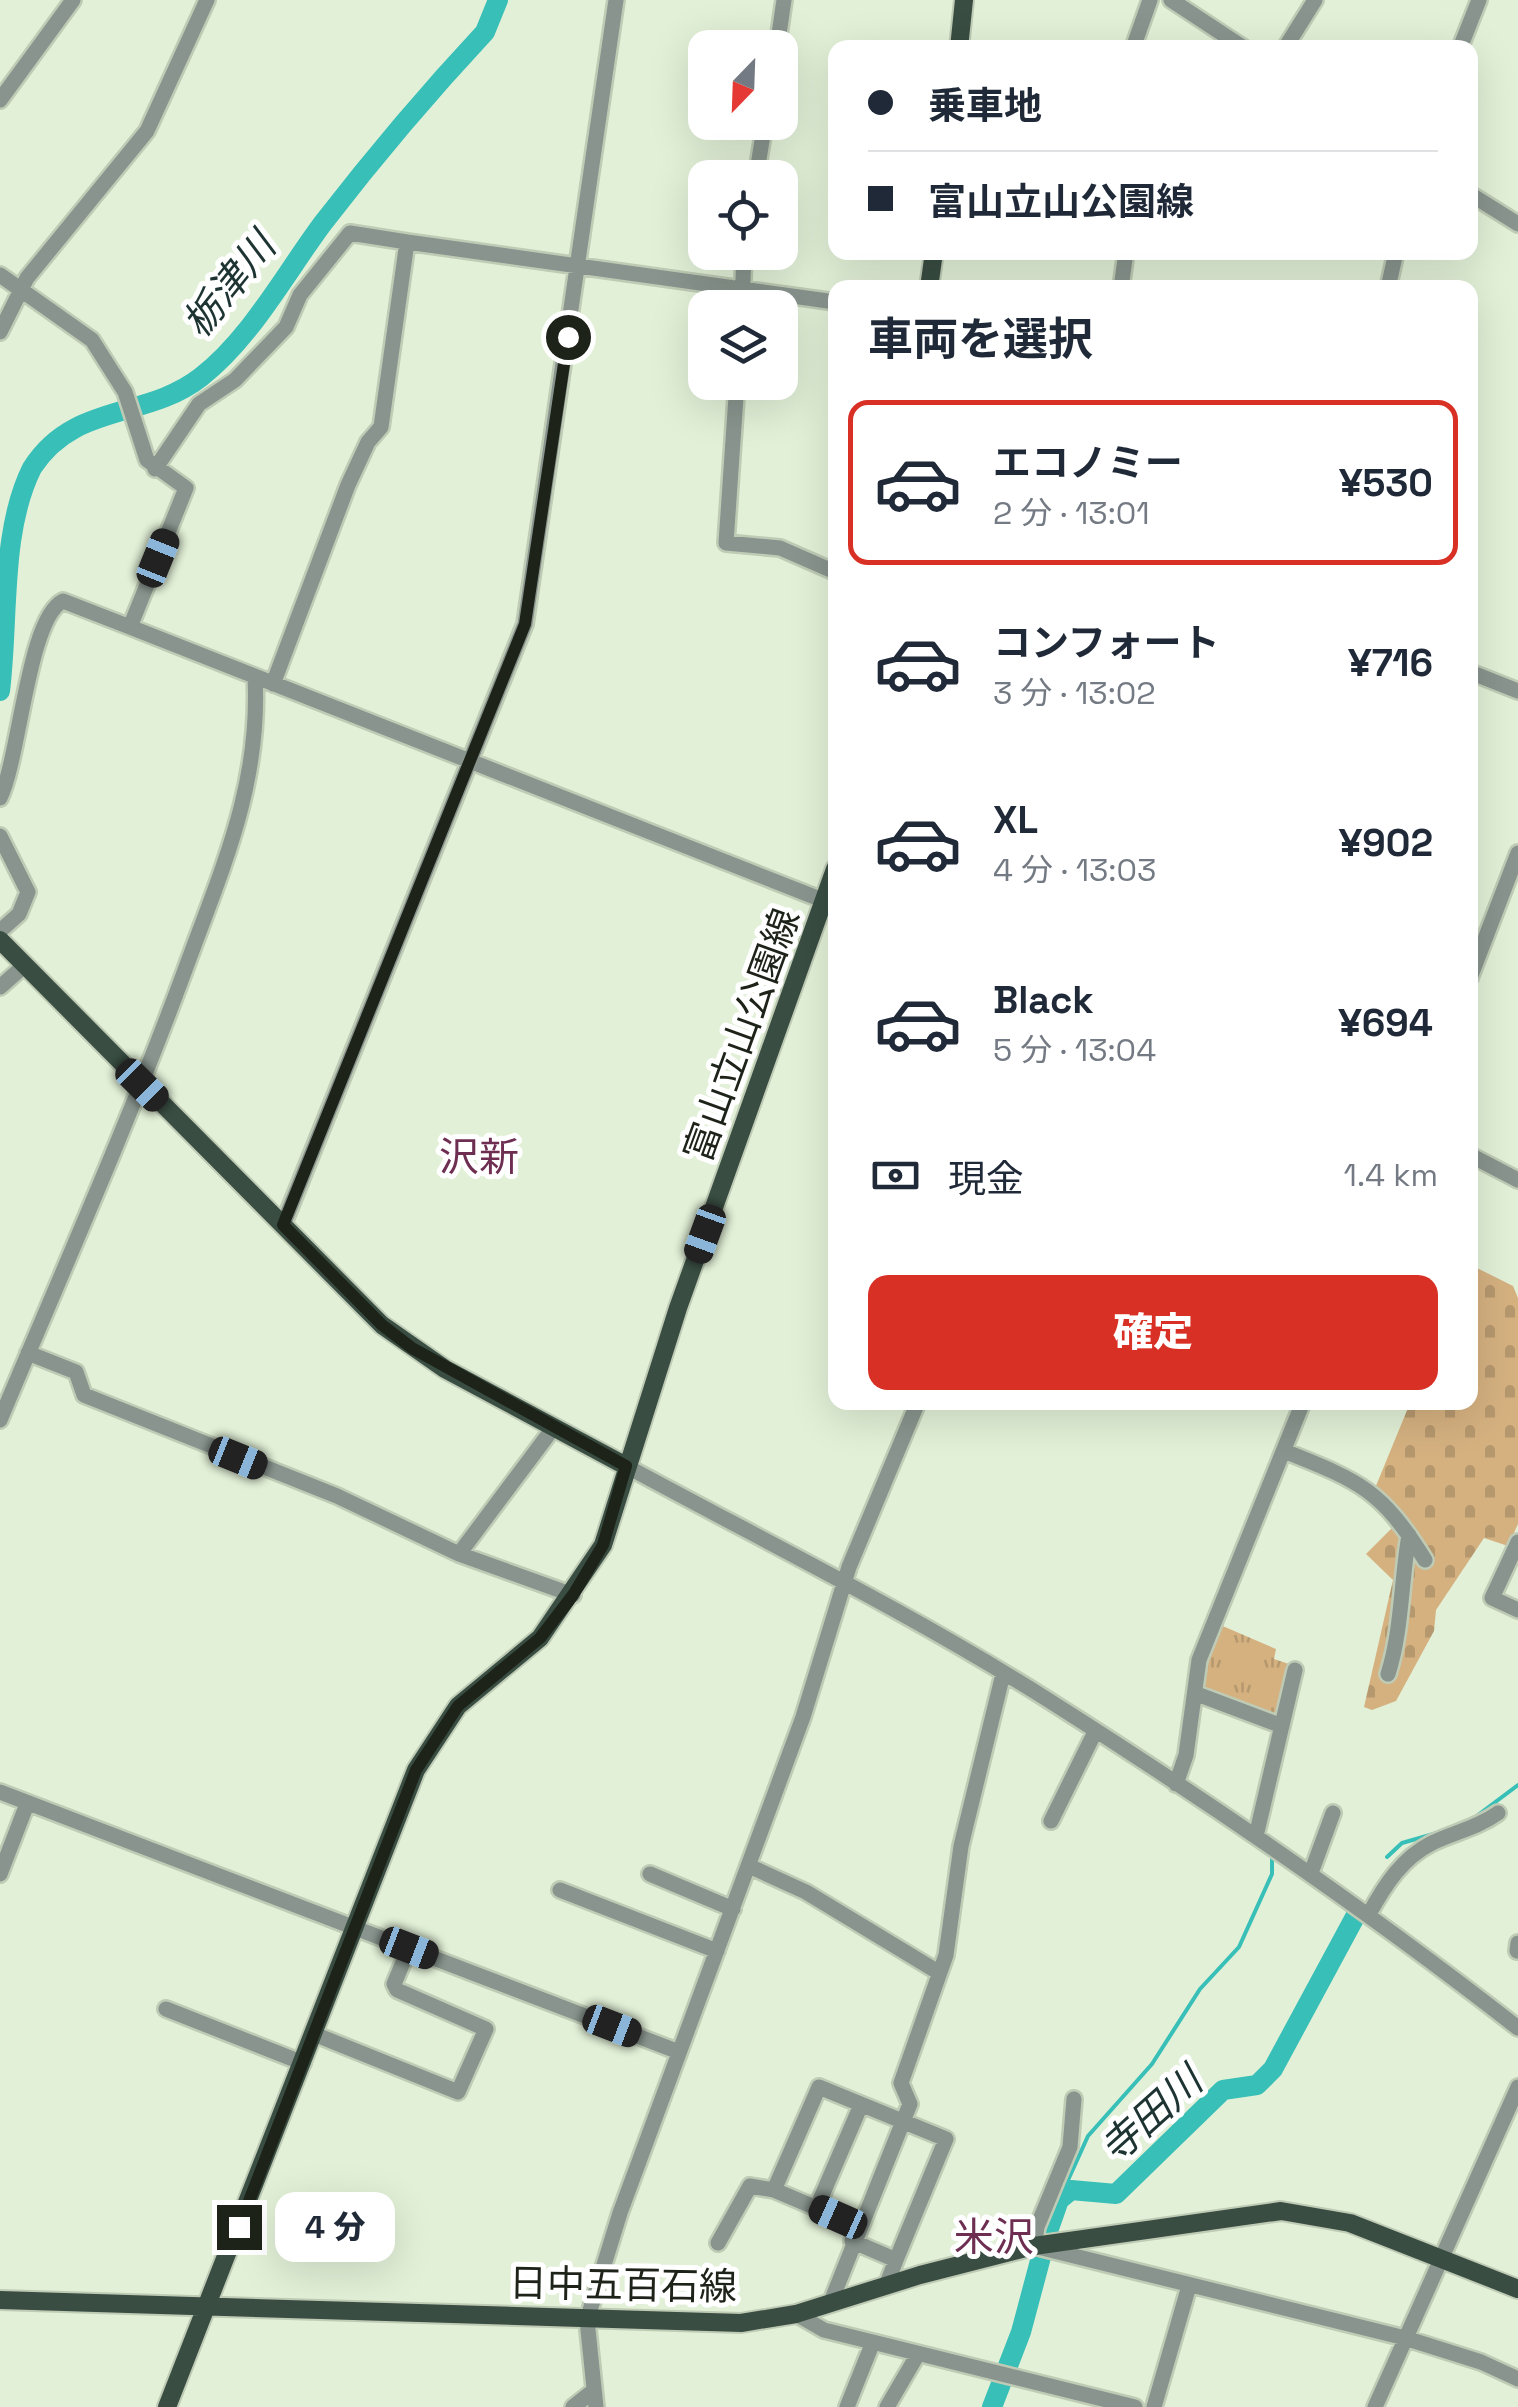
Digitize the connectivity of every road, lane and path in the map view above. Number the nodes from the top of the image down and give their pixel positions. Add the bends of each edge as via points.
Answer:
1 (73, 0) edge
2 (207, 0) edge
3 (616, 0) edge
4 (784, 0) edge
5 (964, 0) edge
6 (1150, 0) edge
7 (1171, 0) edge
8 (1316, 0) edge
9 (1479, 0) edge
10 (779, 30) edge
11 (960, 40) edge
12 (1136, 40) edge
13 (1232, 40) edge
14 (1289, 40) edge
15 (1463, 40) edge
16 (0, 100) edge
17 (1478, 199) edge
18 (1518, 224) edge
19 (408, 242) junction
20 (578, 265) junction
21 (742, 270) edge
22 (0, 275) edge
23 (20, 288) junction
24 (741, 288) junction
25 (828, 301) edge
26 (0, 332) edge
27 (736, 400) edge
28 (155, 469) junction
29 (828, 569) edge
30 (130, 627) junction
31 (1478, 675) edge
32 (256, 678) junction
33 (273, 684) junction
34 (1518, 691) edge
35 (471, 761) junction
36 (0, 798) edge
37 (0, 836) edge
38 (1518, 853) edge
39 (828, 902) edge
40 (828, 909) edge
41 (0, 931) edge
42 (0, 940) edge
43 (1478, 957) edge
44 (24, 965) junction
45 (0, 987) edge
46 (142, 1085) junction
47 (1478, 1159) edge
48 (1518, 1180) edge
49 (283, 1225) junction
50 (28, 1353) junction
51 (915, 1410) edge
52 (1301, 1410) edge
53 (0, 1420) edge
54 (554, 1427) junction
55 (1284, 1451) junction
56 (626, 1466) junction
57 (1410, 1535) junction
58 (1518, 1542) edge
59 (459, 1554) junction
60 (1425, 1560) dead end
61 (844, 1584) junction
62 (573, 1595) junction
63 (1518, 1610) edge
64 (1295, 1670) dead end
65 (1003, 1674) junction
66 (1388, 1674) dead end
67 (1197, 1694) junction
68 (1282, 1726) junction
69 (1095, 1732) junction
70 (1176, 1784) junction
71 (0, 1792) edge
72 (27, 1804) junction
73 (1333, 1813) dead end
74 (1498, 1813) dead end
75 (1051, 1821) dead end
76 (1256, 1836) junction
77 (749, 1866) junction
78 (1310, 1873) junction
79 (0, 1874) edge
80 (650, 1874) dead end
81 (560, 1890) dead end
82 (733, 1908) junction
83 (1369, 1914) junction
84 (356, 1928) junction
85 (1518, 1943) edge
86 (409, 1948) junction
87 (1517, 1951) edge
88 (716, 1952) junction
89 (938, 1972) junction
90 (166, 2009) dead end
91 (1518, 2028) edge
92 (314, 2034) junction
93 (679, 2052) junction
94 (303, 2063) junction
95 (1518, 2088) edge
96 (1074, 2099) dead end
97 (861, 2105) junction
98 (902, 2122) junction
99 (774, 2190) junction
100 (817, 2208) junction
101 (856, 2234) junction
102 (718, 2243) dead end
103 (1034, 2246) junction
104 (1441, 2258) junction
105 (896, 2260) junction
106 (886, 2286) junction
107 (1190, 2286) junction
108 (1518, 2289) edge
109 (0, 2300) edge
110 (830, 2304) junction
111 (208, 2307) junction
112 (796, 2314) junction
113 (587, 2320) junction
114 (1405, 2338) junction
115 (873, 2342) junction
116 (918, 2354) junction
117 (1518, 2380) edge
118 (594, 2399) edge
119 (166, 2407) edge
120 (572, 2407) edge
121 (847, 2407) edge
122 (887, 2407) edge
123 (1136, 2407) edge
124 (1154, 2407) edge
125 (1375, 2407) edge

1 - 16 street
2 - 23 street via 147,131
3 - 20 street
4 - 10 street
5 - 11 main road
6 - 12 street
7 - 13 street
8 - 14 street
9 - 15 street
17 - 18 street
19 - 20 street
19 - 28 street via 350,233 300,295 286,327 235,380 198,404
19 - 33 street via 381,427 348,485
20 - 24 street
20 - 35 street via 525,624
21 - 24 street
22 - 23 street
23 - 26 street
23 - 28 street via 92,340 125,392
24 - 25 street
27 - 29 street via 726,543 780,548
28 - 30 street via 186,488
30 - 32 street
30 - 36 street via 63,601 52,606
31 - 34 street
32 - 33 street
32 - 46 street via 246,801
33 - 35 street
35 - 39 street
35 - 49 street
37 - 41 street via 28,892 20,914
38 - 43 street
40 - 56 main road, 富山立山公園線
42 - 44 main road
44 - 45 street
44 - 46 main road
46 - 49 main road
46 - 50 street
47 - 48 street
49 - 54 main road via 412,1348
50 - 53 street
50 - 59 street via 76,1372 84,1395 336,1496
51 - 61 street
52 - 55 street
54 - 56 main road
54 - 59 street
55 - 57 street via 1356,1480
55 - 67 street via 1199,1660
56 - 61 street
56 - 62 main road, 富山立山公園線 via 603,1545
57 - 60 street
57 - 66 street
58 - 63 street via 1492,1598
59 - 62 street
61 - 65 street
61 - 77 street
62 - 84 main road, 富山立山公園線 via 540,1638 458,1706 436,1738 416,1770
64 - 68 street
65 - 69 street
65 - 89 street
67 - 68 street
67 - 70 street
68 - 76 street
69 - 70 street
69 - 75 street
70 - 76 street
71 - 72 street
72 - 79 street
72 - 84 street
73 - 78 street
74 - 83 street via 1407,1860
76 - 78 street
77 - 82 street
77 - 89 street via 806,1892
78 - 83 street
80 - 82 street
81 - 88 street
82 - 88 street
83 - 91 street
84 - 86 street
84 - 92 main road, 富山立山公園線
85 - 87 street
86 - 92 street via 397,1990 486,2030 458,2092
86 - 93 street
88 - 93 street
89 - 98 street via 900,2083 910,2104
90 - 94 street
92 - 94 main road, 富山立山公園線
93 - 113 street
94 - 111 main road, 富山立山公園線
95 - 104 street
96 - 103 street via 1070,2147
97 - 98 street
97 - 99 street via 819,2088
97 - 100 street
98 - 101 street
98 - 105 street via 946,2140
99 - 100 street
99 - 102 street via 750,2186
100 - 101 street
101 - 105 street
101 - 110 street
103 - 104 main road, 日中五百石線 via 1281,2211 1350,2222
103 - 106 main road, 日中五百石線
103 - 107 street
104 - 108 main road, 日中五百石線
104 - 114 street
105 - 106 street
106 - 110 main road, 日中五百石線
107 - 114 street
107 - 124 street
109 - 111 main road, 日中五百石線
110 - 112 main road, 日中五百石線
111 - 113 main road, 日中五百石線
111 - 119 main road, 富山立山公園線
112 - 113 main road, 日中五百石線 via 712,2324
112 - 115 street via 824,2330
113 - 118 street
114 - 117 street
114 - 125 street
115 - 116 street
115 - 121 street
116 - 122 street
116 - 123 street
118 - 120 street

